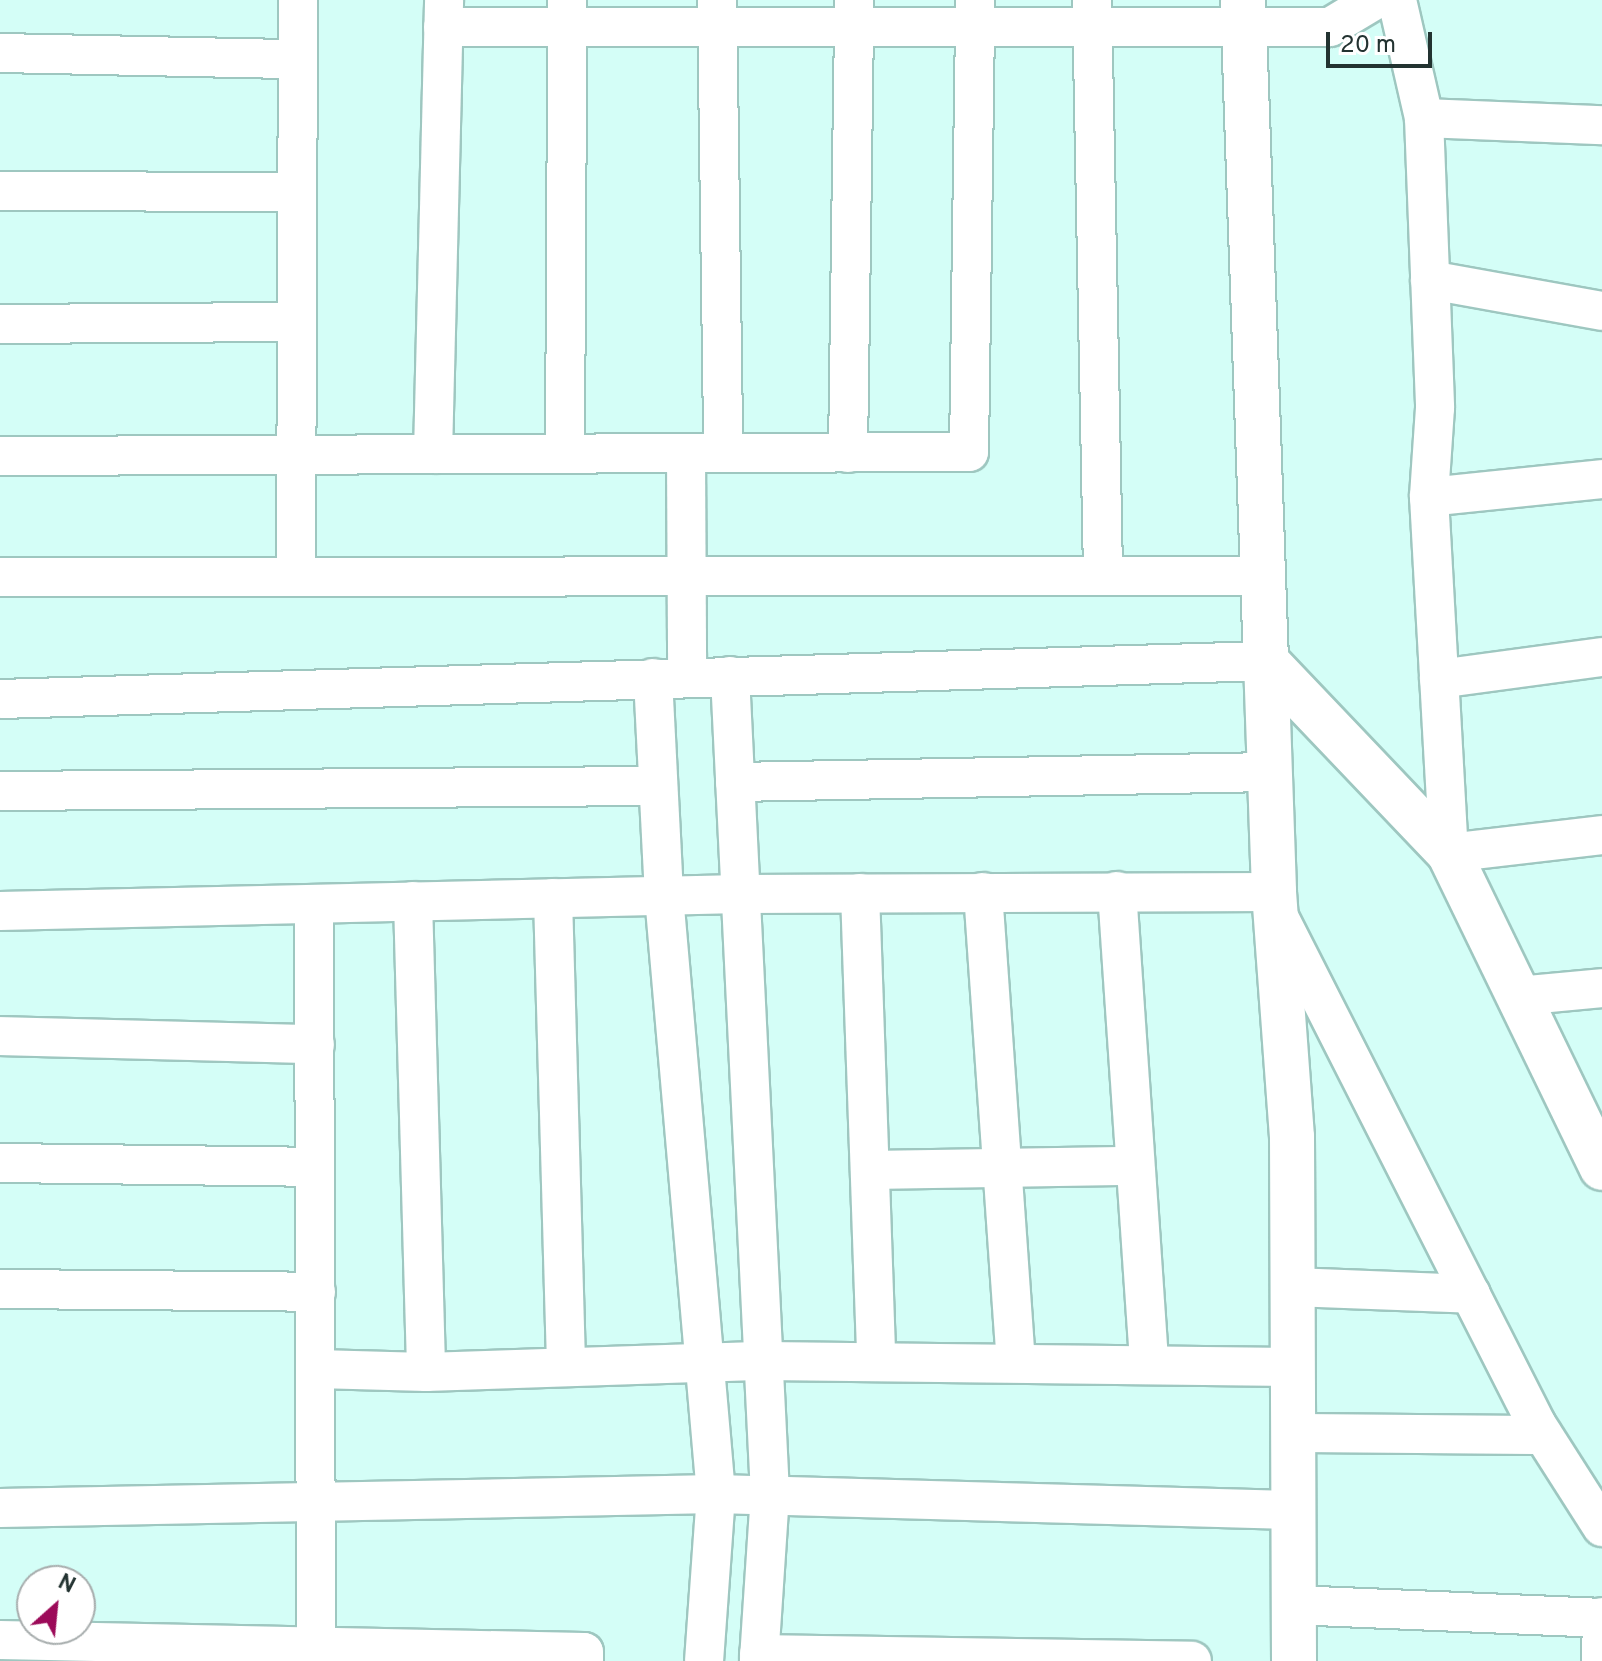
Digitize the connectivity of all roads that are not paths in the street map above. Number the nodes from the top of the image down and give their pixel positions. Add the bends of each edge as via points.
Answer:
1 (298, 0) edge
2 (1375, 0) edge
3 (1397, 0) edge
4 (443, 13) edge
5 (717, 13) edge
6 (1093, 13) edge
7 (567, 14) edge
8 (854, 14) edge
9 (975, 14) edge
10 (1244, 14) edge
11 (0, 53) edge
12 (297, 59) junction
13 (1424, 118) junction
14 (1602, 125) edge
15 (0, 191) edge
16 (297, 192) junction
17 (1430, 280) junction
18 (1602, 311) edge
19 (297, 322) junction
20 (0, 324) edge
21 (565, 453) junction
22 (704, 453) junction
23 (848, 453) junction
24 (296, 454) junction
25 (433, 454) junction
26 (0, 456) edge
27 (1602, 479) edge
28 (1429, 497) junction
29 (1103, 573) junction
30 (686, 575) junction
31 (296, 576) junction
32 (1263, 576) junction
33 (0, 577) edge
34 (1602, 657) edge
35 (1266, 661) junction
36 (730, 676) junction
37 (670, 678) junction
38 (1439, 679) junction
39 (0, 699) edge
40 (1270, 772) junction
41 (735, 782) junction
42 (658, 786) junction
43 (0, 791) edge
44 (1602, 835) edge
45 (1449, 853) junction
46 (1117, 891) junction
47 (983, 892) junction
48 (860, 893) junction
49 (741, 894) junction
50 (664, 896) junction
51 (553, 898) junction
52 (413, 901) junction
53 (1275, 901) junction
54 (314, 904) junction
55 (0, 911) edge
56 (1602, 988) edge
57 (1518, 996) junction
58 (0, 1036) edge
59 (315, 1044) junction
60 (0, 1163) edge
61 (1133, 1166) junction
62 (315, 1167) junction
63 (1004, 1168) junction
64 (1602, 1168) edge
65 (873, 1170) junction
66 (1292, 1287) junction
67 (0, 1289) edge
68 (316, 1292) junction
69 (1471, 1294) junction
70 (764, 1361) junction
71 (876, 1362) junction
72 (704, 1363) junction
73 (1016, 1363) junction
74 (1149, 1364) junction
75 (566, 1367) junction
76 (1292, 1367) junction
77 (317, 1369) junction
78 (426, 1372) junction
79 (1292, 1433) junction
80 (1543, 1435) junction
81 (716, 1494) junction
82 (770, 1494) junction
83 (317, 1499) junction
84 (0, 1508) edge
85 (1291, 1510) junction
86 (1602, 1527) edge
87 (1293, 1605) junction
88 (1602, 1618) edge
89 (0, 1640) edge
90 (316, 1654) edge
91 (458, 1655) edge
92 (759, 1657) edge
93 (894, 1658) edge
94 (1016, 1659) edge
95 (1151, 1660) edge
96 (584, 1661) edge
97 (704, 1661) edge
98 (1192, 1661) edge
99 (1294, 1661) edge
100 (1601, 1661) edge

1 - 12 street
2 - 10 street via 1330,27
3 - 13 street
4 - 7 street
4 - 25 street
5 - 7 street
5 - 8 street
5 - 22 street
6 - 9 street
6 - 10 street
6 - 29 street
7 - 21 street
8 - 9 street
8 - 23 street
9 - 23 street via 969,452
10 - 32 street
11 - 12 street
12 - 16 street
13 - 14 street
13 - 17 street
15 - 16 street
16 - 19 street
17 - 18 street
17 - 28 street via 1435,408
19 - 20 street
19 - 24 street
21 - 22 street
21 - 25 street
22 - 23 street
22 - 30 street
24 - 25 street
24 - 26 street
24 - 31 street
27 - 28 street
28 - 38 street
29 - 30 street
29 - 32 street
30 - 31 street
30 - 37 street
31 - 33 street
32 - 35 street
34 - 38 street
35 - 36 street
35 - 40 street
35 - 45 street
36 - 37 street
36 - 41 street
37 - 39 street
37 - 42 street
38 - 45 street
40 - 41 street
40 - 53 street
41 - 49 street
42 - 43 street
42 - 50 street
44 - 45 street
45 - 57 street
46 - 47 street
46 - 53 street
46 - 61 street
47 - 48 street
47 - 63 street
48 - 49 street
48 - 65 street
49 - 50 street
49 - 70 street
50 - 51 street
50 - 72 street
51 - 52 street
51 - 75 street
52 - 54 street
52 - 78 street
53 - 66 street via 1292,1137
53 - 69 street
54 - 55 street
54 - 59 street
56 - 57 street
57 - 64 street
58 - 59 street
59 - 62 street
60 - 62 street
61 - 63 street
61 - 74 street
62 - 68 street
63 - 65 street
63 - 73 street
65 - 71 street
66 - 69 street
66 - 76 street
67 - 68 street
68 - 77 street
69 - 80 street
70 - 71 street
70 - 72 street
70 - 82 street
71 - 73 street
72 - 75 street
72 - 81 street
73 - 74 street
74 - 76 street
75 - 78 street
76 - 79 street
77 - 78 street
77 - 83 street
79 - 80 street
79 - 85 street
80 - 86 street
81 - 82 street
81 - 83 street
81 - 97 street
82 - 85 street
82 - 92 street
83 - 84 street
83 - 90 street
85 - 87 street
87 - 88 street
87 - 99 street
88 - 100 street
89 - 90 street
90 - 91 street
91 - 96 street via 584,1652
92 - 93 street
93 - 94 street
94 - 95 street
95 - 98 street

